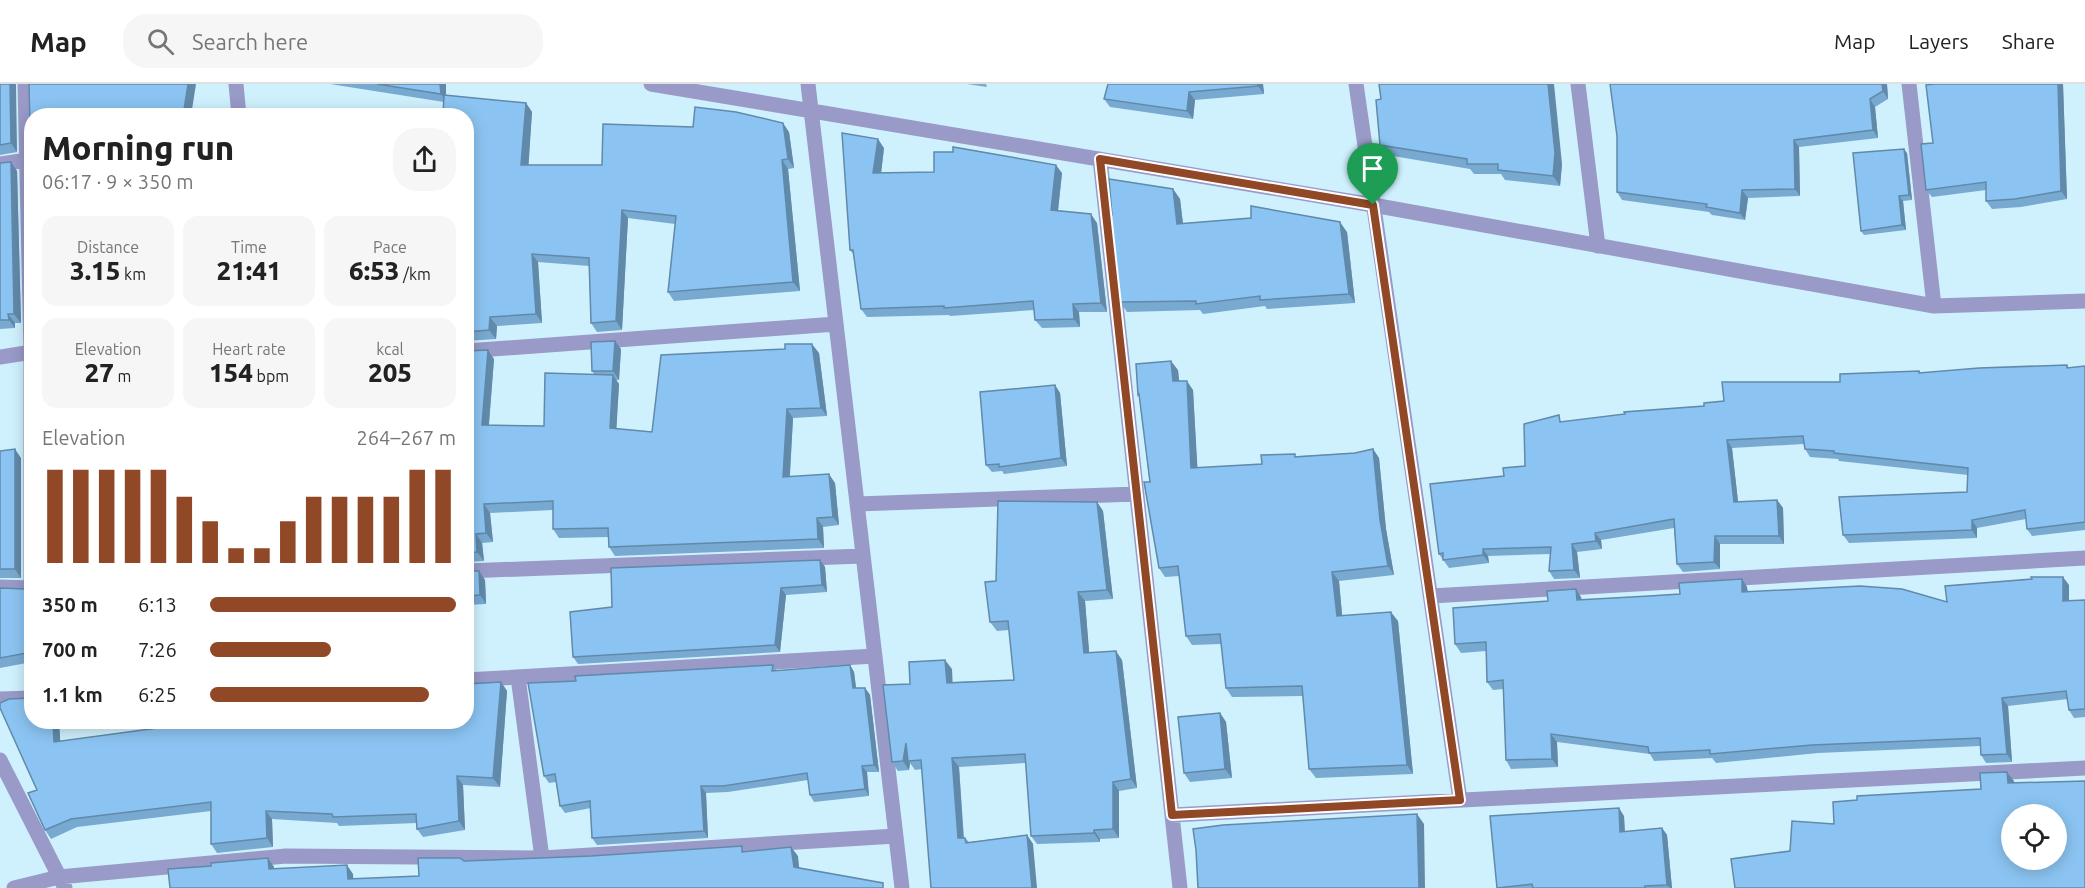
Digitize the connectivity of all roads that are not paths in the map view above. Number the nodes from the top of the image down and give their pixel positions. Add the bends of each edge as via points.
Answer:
1 (25, 84) edge
2 (236, 84) edge
3 (651, 84) edge
4 (808, 84) edge
5 (1356, 84) edge
6 (1578, 84) edge
7 (1909, 84) edge
8 (26, 108) edge
9 (238, 108) edge
10 (812, 111) junction
11 (1100, 159) junction
12 (24, 160) edge
13 (0, 164) edge
14 (1373, 205) junction
15 (1598, 246) junction
16 (2085, 301) edge
17 (1934, 306) junction
18 (836, 324) junction
19 (474, 350) edge
20 (24, 353) edge
21 (0, 357) edge
22 (1137, 494) junction
23 (857, 504) junction
24 (863, 556) junction
25 (2085, 558) edge
26 (474, 571) edge
27 (0, 587) edge
28 (24, 588) edge
29 (1431, 597) junction
30 (875, 657) junction
31 (518, 677) junction
32 (474, 680) edge
33 (24, 698) edge
34 (0, 699) edge
35 (0, 760) edge
36 (2085, 768) edge
37 (1460, 800) junction
38 (1172, 815) junction
39 (896, 836) junction
40 (542, 858) junction
41 (62, 882) edge
42 (14, 888) edge
43 (902, 888) edge
44 (1180, 888) edge

1 - 8 street
2 - 9 street
3 - 10 street
4 - 10 street
5 - 14 street
6 - 15 street
7 - 17 street
10 - 11 street
10 - 18 street
11 - 14 street
11 - 22 street
12 - 13 street
14 - 15 street
14 - 29 street
15 - 17 street
16 - 17 street
18 - 19 street
18 - 23 street
20 - 21 street
22 - 23 street
22 - 38 street
23 - 24 street
24 - 26 street
24 - 30 street
25 - 29 street
27 - 28 street
29 - 37 street
30 - 31 street
30 - 39 street
31 - 32 street
31 - 40 street
33 - 34 street
35 - 41 street
36 - 37 street
37 - 38 street
38 - 44 street
39 - 40 street
39 - 43 street
40 - 41 street via 286,856
41 - 42 street

